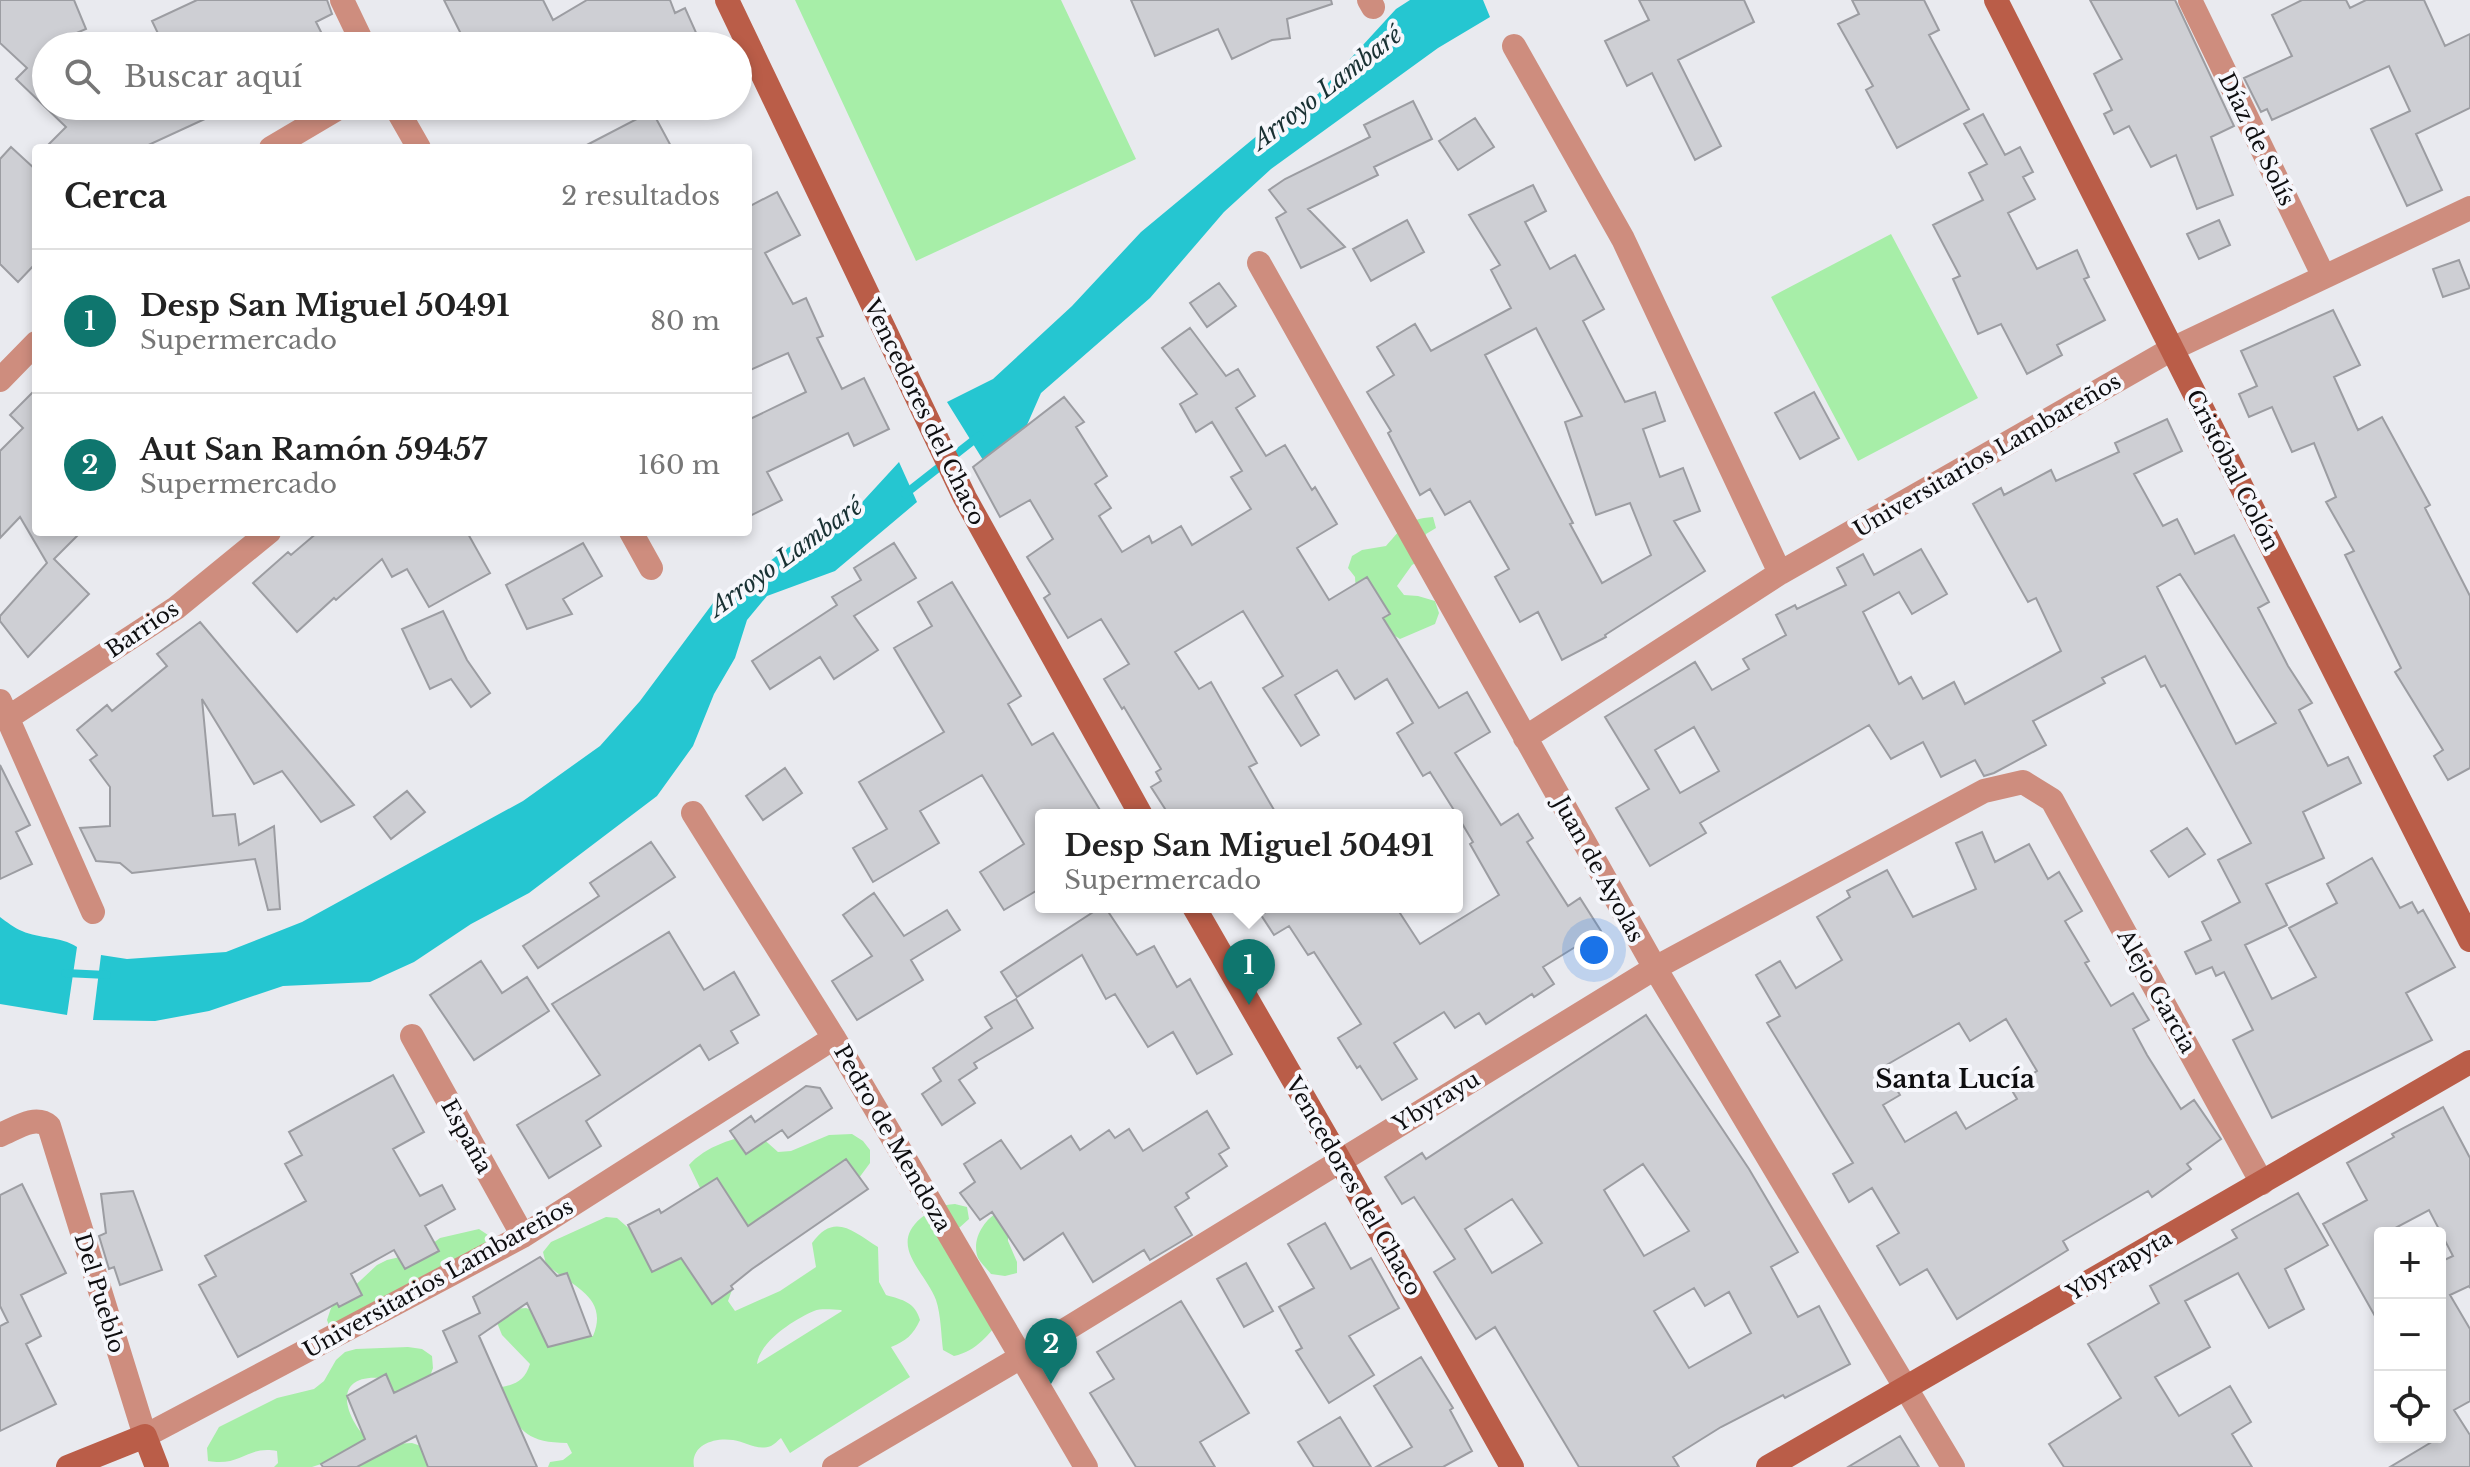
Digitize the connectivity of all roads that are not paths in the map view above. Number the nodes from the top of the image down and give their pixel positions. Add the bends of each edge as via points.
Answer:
1 (342, 0) edge
2 (727, 0) edge
3 (1996, 0) edge
4 (2190, 0) edge
5 (357, 32) edge
6 (742, 32) edge
7 (1514, 46) dead end
8 (752, 53) edge
9 (318, 120) edge
10 (403, 120) edge
11 (278, 144) edge
12 (417, 144) edge
13 (2470, 208) edge
14 (1259, 263) dead end
15 (2324, 277) junction
16 (32, 347) edge
17 (2172, 349) junction
18 (0, 380) edge
19 (264, 536) edge
20 (633, 536) edge
21 (651, 568) dead end
22 (1780, 573) junction
23 (4, 709) edge
24 (1525, 738) junction
25 (2052, 800) joint
26 (1138, 809) edge
27 (693, 813) dead end
28 (93, 912) dead end
29 (1197, 913) edge
30 (2470, 940) edge
31 (1655, 968) junction
32 (412, 1036) dead end
33 (834, 1038) junction
34 (2470, 1062) edge
35 (0, 1135) edge
36 (1339, 1159) junction
37 (2262, 1183) junction
38 (523, 1236) junction
39 (1021, 1357) junction
40 (1907, 1388) junction
41 (145, 1436) junction
42 (68, 1467) edge
43 (157, 1467) edge
44 (834, 1467) edge
45 (1086, 1467) edge
46 (1512, 1467) edge
47 (1768, 1467) edge
48 (1953, 1467) edge

1 - 5 street
2 - 6 street, Vencedores del Chaco
3 - 17 street, Cristóbal Colón
4 - 15 street, Díaz de Solís
7 - 22 street via 1623,239
8 - 26 street, Vencedores del Chaco via 965,498
9 - 11 street
10 - 12 street
13 - 15 street, Universitarios Lambareños
14 - 24 street, Juan de Ayolas
15 - 17 street, Universitarios Lambareños
16 - 18 street
17 - 22 street, Universitarios Lambareños
17 - 30 street, Cristóbal Colón
19 - 23 street, Barrios via 176,608
20 - 21 street
22 - 24 street, Universitarios Lambareños
23 - 28 street
24 - 31 street, Juan de Ayolas
25 - 31 street, Ybyrayu via 2023,782 1984,791
25 - 37 street, Alejo Garcia
27 - 33 street, Pedro de Mendoza
29 - 36 street, Vencedores del Chaco
31 - 36 street, Ybyrayu
31 - 40 street, Juan de Ayolas
32 - 38 street, España
33 - 38 street, Universitarios Lambareños
33 - 39 street, Pedro de Mendoza
34 - 37 street, Ybyrapyta
35 - 41 street, Del Pueblo via 33,1121 49,1126
36 - 39 street, Ybyrayu
36 - 46 street, Vencedores del Chaco
37 - 40 street, Ybyrapyta
38 - 41 street, Universitarios Lambareños
39 - 44 street, Ybyrayu
39 - 45 street, Pedro de Mendoza
40 - 47 street, Ybyrapyta
40 - 48 street, Juan de Ayolas
41 - 42 street, Universitarios Lambareños
41 - 43 street, Del Pueblo

